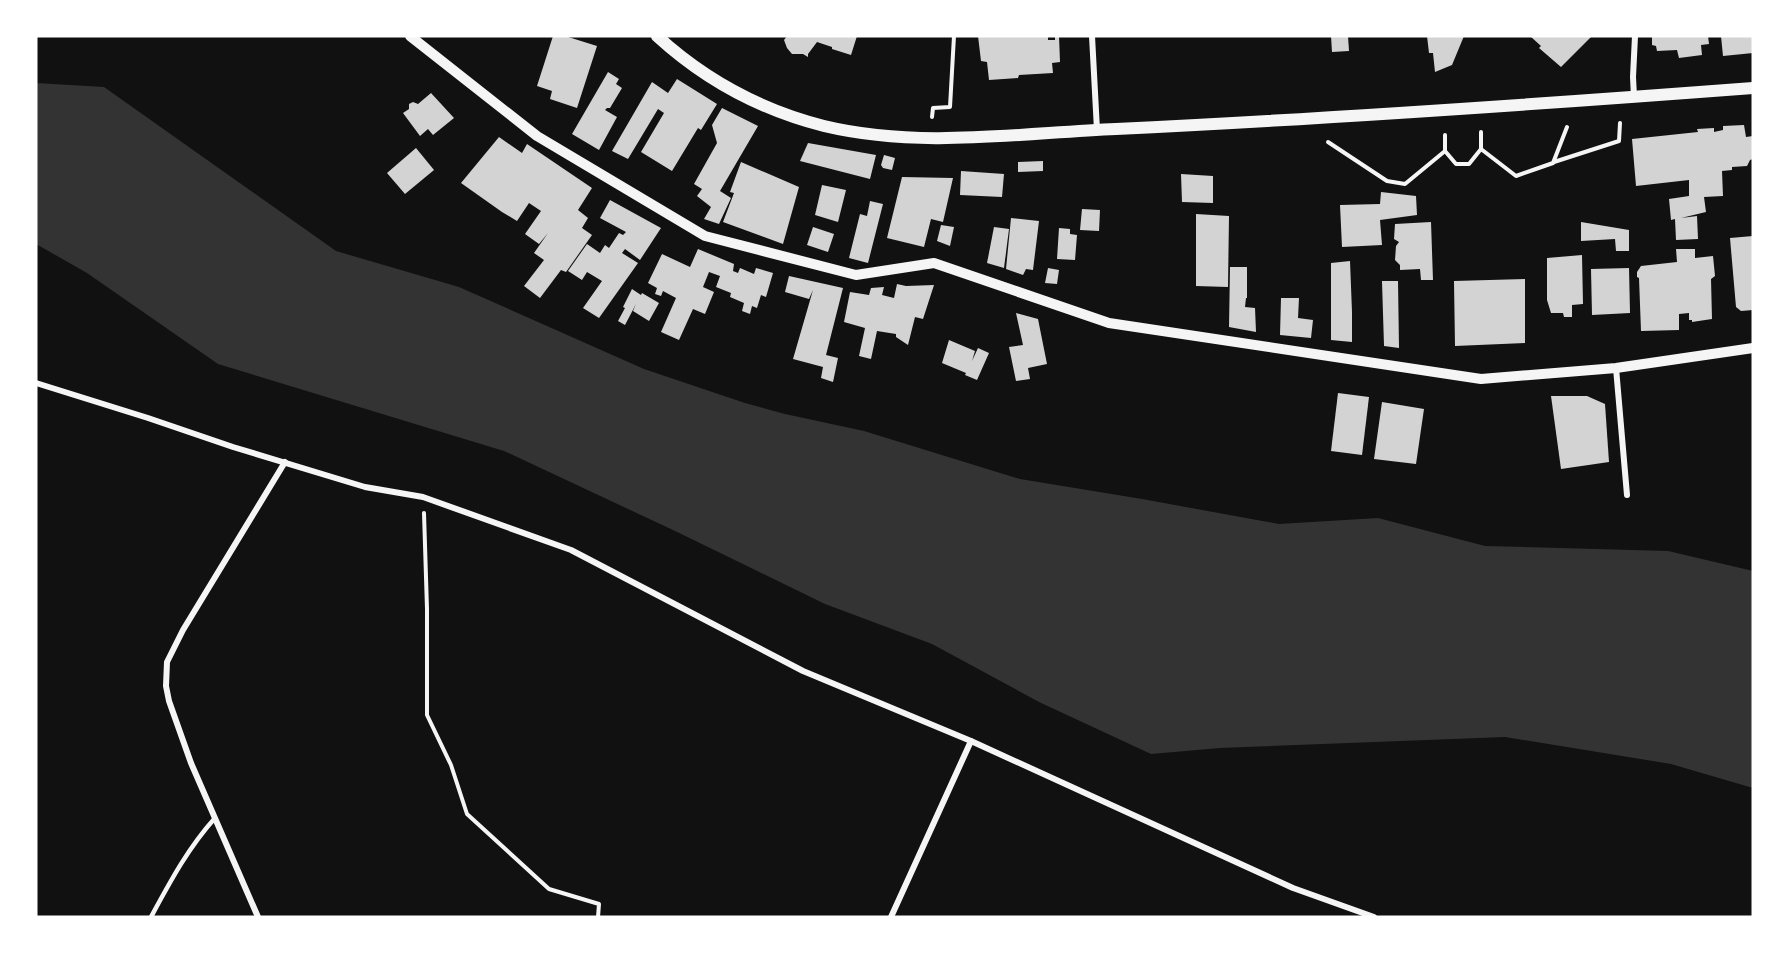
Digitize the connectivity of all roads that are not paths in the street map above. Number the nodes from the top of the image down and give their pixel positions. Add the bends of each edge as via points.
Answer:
1 (410, 36) edge
2 (657, 36) edge
3 (1092, 36) edge
4 (1635, 36) edge
5 (1753, 88) edge
6 (1634, 97) junction
7 (1097, 130) junction
8 (1753, 348) edge
9 (1616, 368) junction
10 (36, 383) edge
11 (285, 462) junction
12 (1627, 495) dead end
13 (971, 741) junction
14 (214, 818) junction
15 (151, 917) edge
16 (258, 917) edge
17 (891, 917) edge
18 (1374, 917) edge

1 - 9 street via 537,136 705,236 856,275 934,263 1109,323 1481,379
2 - 7 main road via 706,76 734,92 789,116 825,126 933,139
3 - 7 street
4 - 6 street
5 - 6 main road
6 - 7 main road
8 - 9 street
9 - 12 street
10 - 11 street
11 - 13 street via 365,487 423,498 571,550 803,670
11 - 14 street via 167,662 169,701
13 - 17 street
13 - 18 street via 1293,888
14 - 15 lane via 186,853
14 - 16 street

